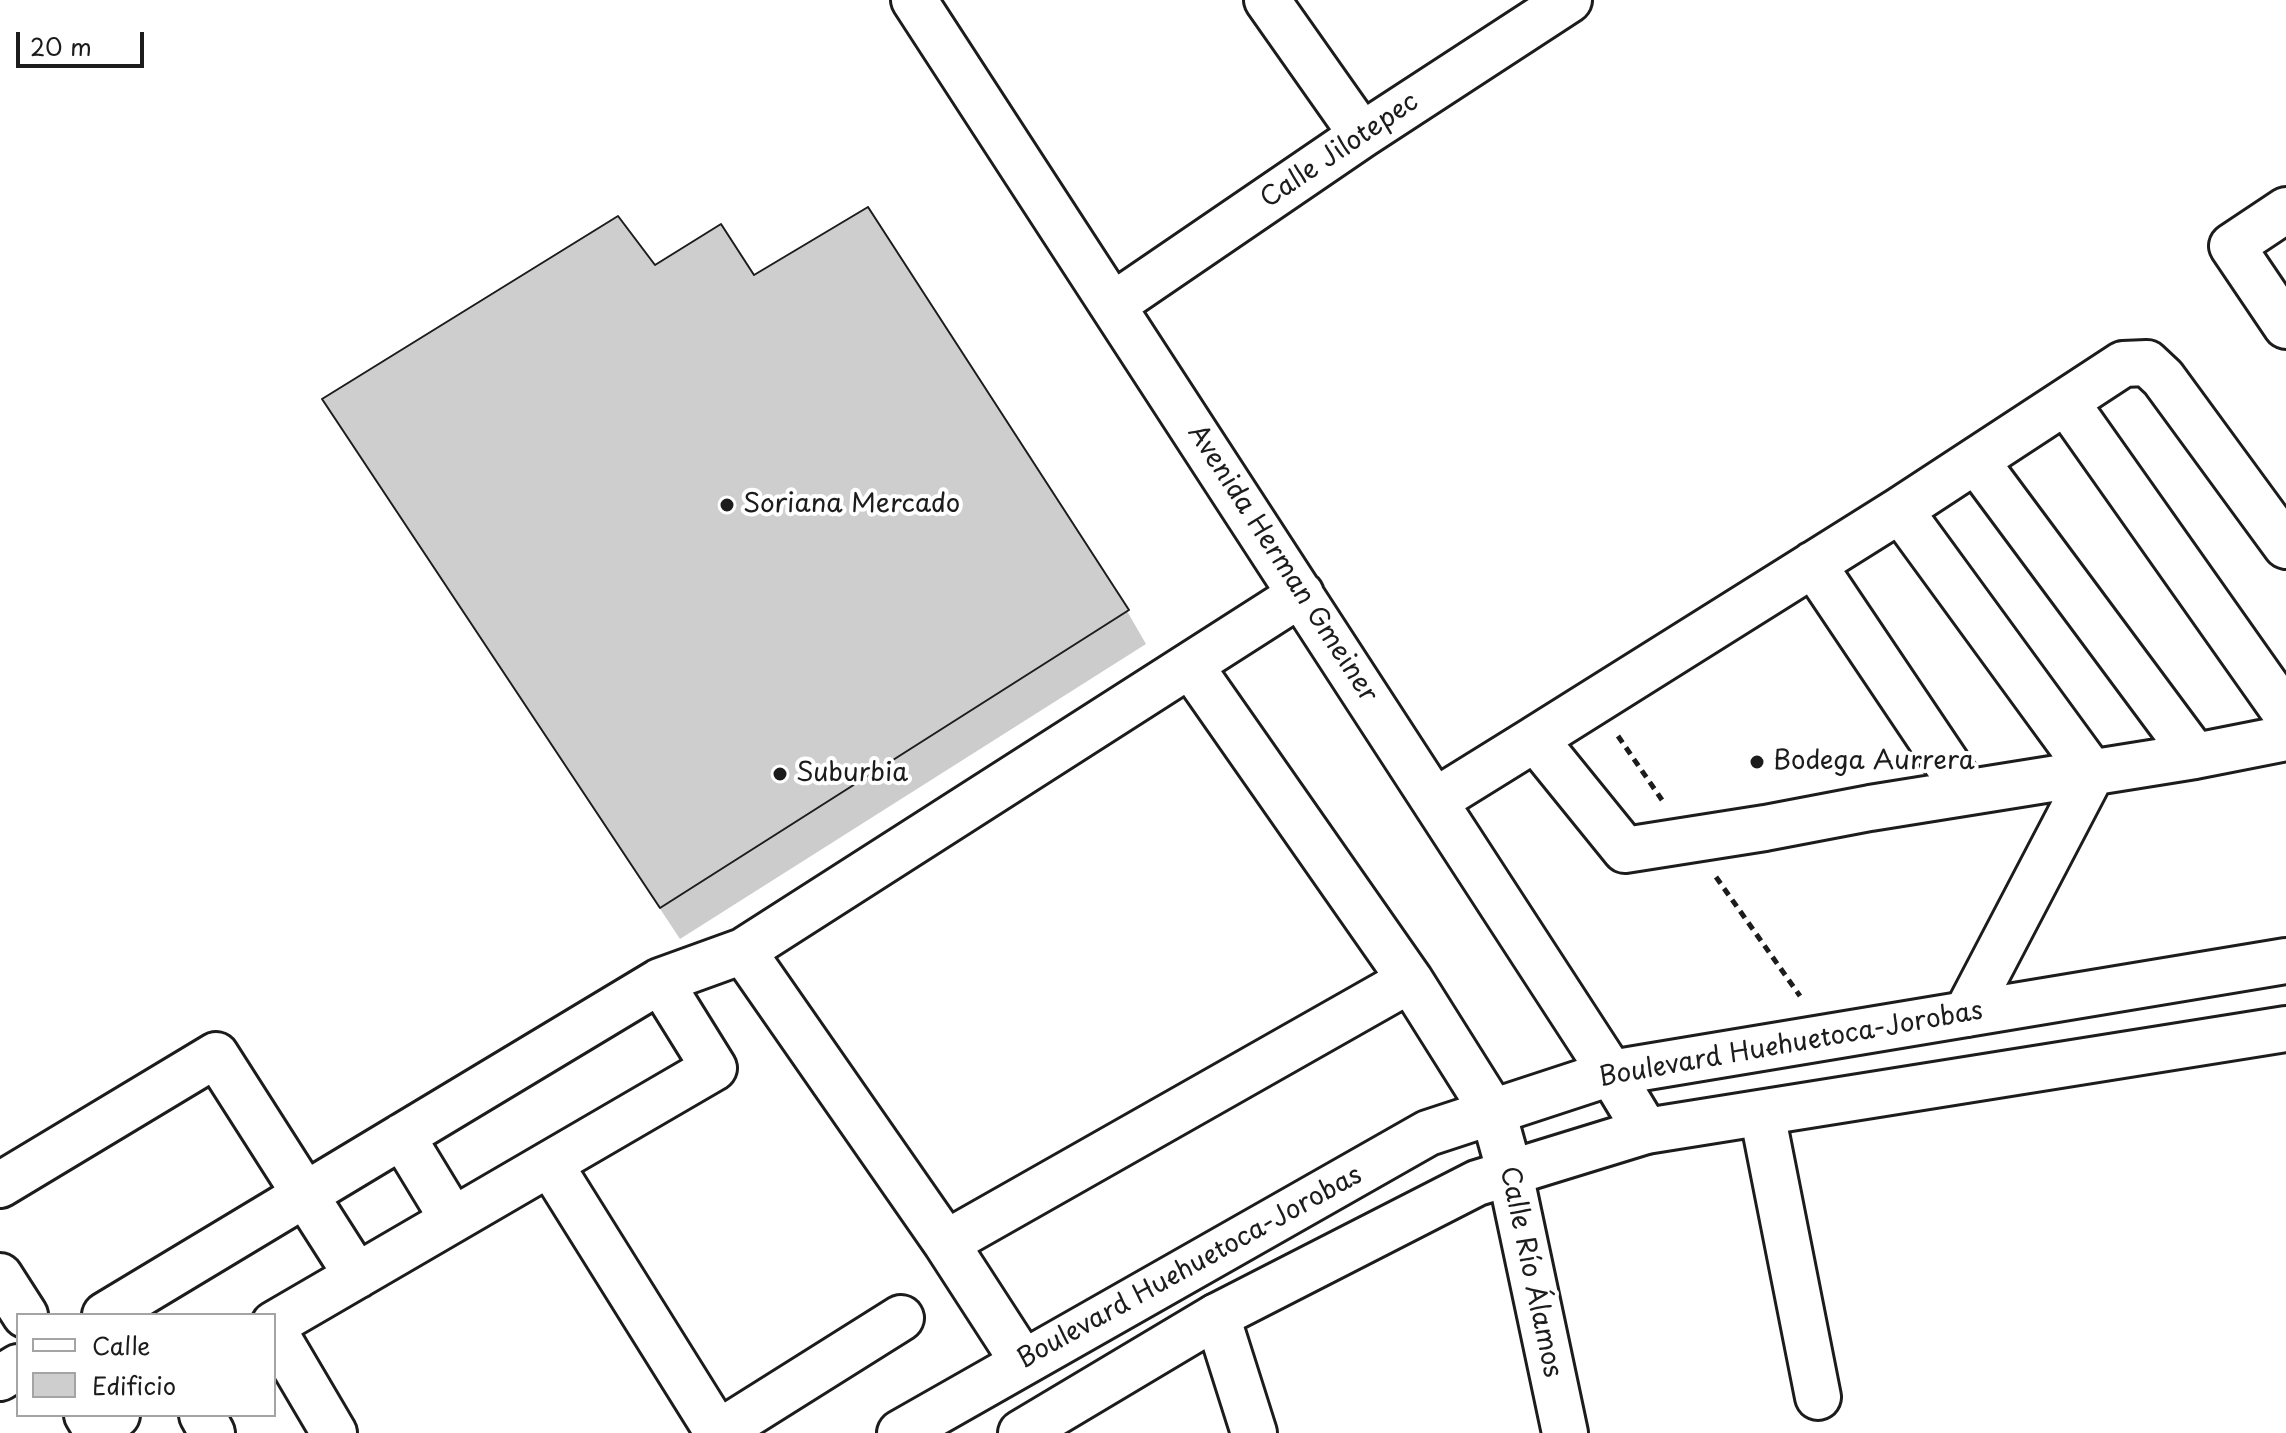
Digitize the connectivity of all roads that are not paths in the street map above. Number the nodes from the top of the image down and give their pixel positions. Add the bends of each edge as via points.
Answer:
1 (914, 0) edge
2 (1267, 0) edge
3 (1569, 0) edge
4 (1362, 135) junction
5 (2286, 210) edge
6 (1113, 305) junction
7 (2286, 326) edge
8 (2066, 402) junction
9 (1976, 461) junction
10 (1900, 510) junction
11 (2286, 546) edge
12 (1813, 564) junction
13 (1301, 594) junction
14 (1190, 665) junction
15 (2286, 714) edge
16 (2286, 738) edge
17 (1535, 739) junction
18 (2195, 756) junction
19 (2092, 773) junction
20 (1966, 792) junction
21 (1435, 801) junction
22 (743, 951) junction
23 (2286, 961) edge
24 (1410, 980) junction
25 (660, 981) junction
26 (1966, 1014) junction
27 (2286, 1029) edge
28 (1611, 1073) junction
29 (1493, 1112) junction
30 (1762, 1113) junction
31 (1646, 1131) junction
32 (402, 1136) junction
33 (550, 1164) junction
34 (1510, 1173) junction
35 (0, 1185) edge
36 (305, 1195) junction
37 (453, 1220) junction
38 (946, 1243) junction
39 (0, 1276) edge
40 (357, 1276) junction
41 (24, 1313) edge
42 (108, 1313) edge
43 (1217, 1316) junction
44 (901, 1318) dead end
45 (276, 1323) edge
46 (276, 1334) edge
47 (1023, 1362) junction
48 (1818, 1397) dead end
49 (334, 1433) edge
50 (718, 1433) edge
51 (900, 1433) edge
52 (1021, 1433) edge
53 (1254, 1433) edge
54 (1565, 1433) edge

1 - 6 main road, Avenida Herman Gmeiner
2 - 4 main road
3 - 4 main road, Calle Jilotepec
4 - 6 main road, Calle Jilotepec
5 - 7 main road via 2232,246
6 - 13 main road, Avenida Herman Gmeiner
8 - 9 main road
8 - 11 main road via 2123,364 2147,363
8 - 15 main road
9 - 10 main road
9 - 18 main road
10 - 12 main road
10 - 19 main road
12 - 17 main road
12 - 20 main road
13 - 14 main road
13 - 21 main road, Avenida Herman Gmeiner
14 - 22 main road
14 - 24 main road, Calle Río Álamos
16 - 18 main road
17 - 20 main road via 1625,850
17 - 21 main road
18 - 19 main road
19 - 20 main road
19 - 26 main road
21 - 28 main road, Avenida Herman Gmeiner
22 - 25 main road
22 - 38 main road
23 - 26 main road, Boulevard Huehuetoca-Jorobas
24 - 29 main road, Calle Río Álamos
24 - 38 main road
25 - 32 main road
25 - 33 main road via 714,1068
26 - 28 main road, Boulevard Huehuetoca-Jorobas
27 - 30 main road
28 - 29 main road, Boulevard Huehuetoca-Jorobas
28 - 31 main road, Avenida Herman Gmeiner
29 - 34 main road, Calle Río Álamos
29 - 47 main road, Boulevard Huehuetoca-Jorobas via 1428,1133
30 - 31 main road
30 - 48 main road
31 - 34 main road
32 - 36 main road
32 - 37 main road
33 - 37 main road
33 - 50 main road
34 - 43 main road via 1477,1183
34 - 54 main road, Calle Río Álamos
35 - 36 main road via 216,1055
36 - 40 main road
36 - 42 main road
37 - 40 main road
38 - 47 main road
39 - 41 main road
40 - 45 main road
43 - 52 main road
43 - 53 main road
44 - 50 main road
46 - 49 main road
47 - 51 main road, Boulevard Huehuetoca-Jorobas

